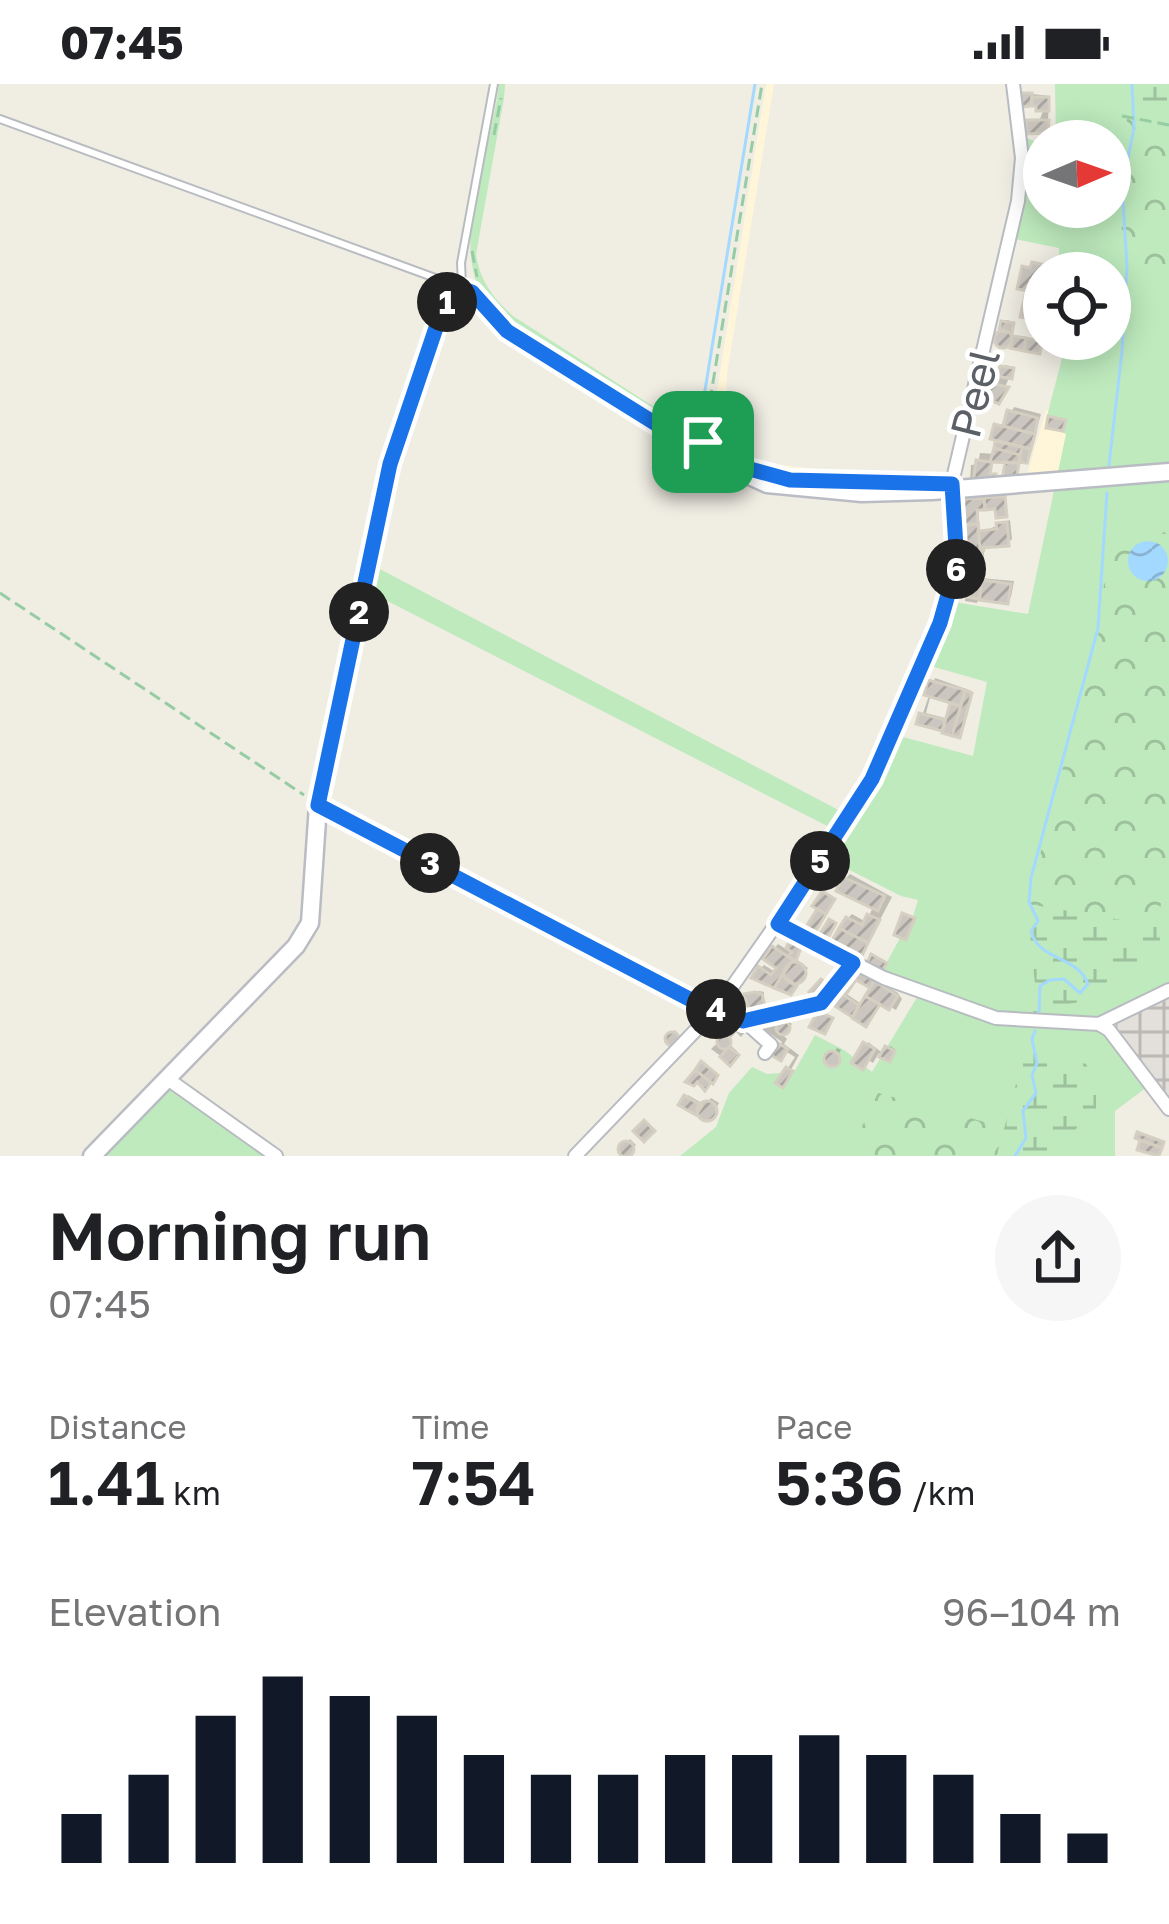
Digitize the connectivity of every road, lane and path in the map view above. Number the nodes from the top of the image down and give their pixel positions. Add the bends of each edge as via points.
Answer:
1 (498, 84) edge
2 (762, 84) edge
3 (1013, 84) edge
4 (1122, 116) dead end
5 (0, 119) edge
6 (1169, 125) edge
7 (492, 144) dead end
8 (473, 246) dead end
9 (471, 286) junction
10 (701, 452) junction
11 (1169, 472) edge
12 (953, 489) junction
13 (0, 593) edge
14 (318, 805) junction
15 (778, 924) junction
16 (853, 963) junction
17 (1169, 990) edge
18 (716, 1009) junction
19 (743, 1021) junction
20 (1099, 1024) junction
21 (765, 1053) dead end
22 (176, 1071) junction
23 (1169, 1109) edge
24 (92, 1156) edge
25 (276, 1156) edge
26 (575, 1156) edge

1 - 7 path
1 - 9 lane via 461,263
2 - 10 path
3 - 12 street, Peel via 1018,201
4 - 6 path
5 - 9 lane
8 - 9 path
9 - 10 street, Peel via 507,331
9 - 14 street via 453,293 441,313 390,464
10 - 12 street, Peel via 796,490
11 - 12 street, Peel
12 - 15 street, Peel via 957,563 940,623 872,779
13 - 14 path
14 - 18 path
14 - 22 street via 304,936
15 - 16 street
15 - 18 street, Peel
16 - 19 street via 821,1003
16 - 20 street via 996,1018
17 - 20 street
18 - 19 street
18 - 26 street, Peel
19 - 21 street via 771,1045
20 - 23 street
22 - 24 street
22 - 25 street via 172,1082

